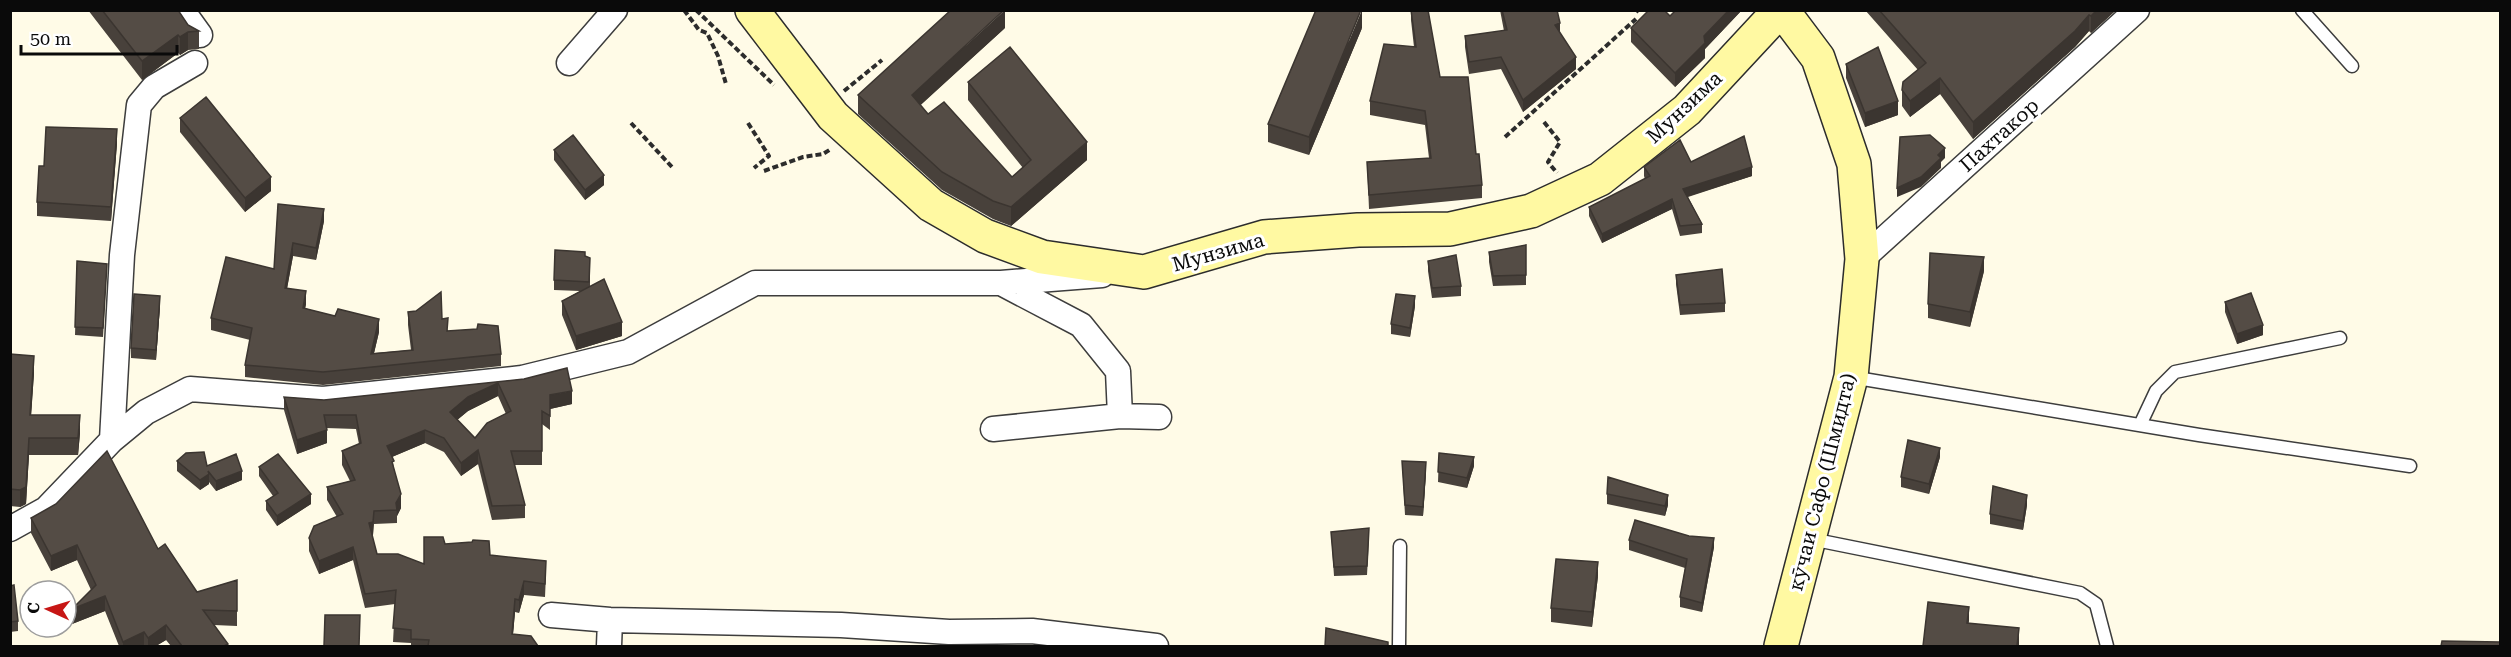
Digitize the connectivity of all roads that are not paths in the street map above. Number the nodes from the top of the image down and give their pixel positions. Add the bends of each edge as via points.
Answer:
1 (182, 10) edge
2 (615, 10) edge
3 (752, 10) edge
4 (1781, 10) edge
5 (2137, 10) edge
6 (2302, 10) edge
7 (201, 35) dead end
8 (195, 63) dead end
9 (569, 63) dead end
10 (2352, 66) dead end
11 (1862, 259) junction
12 (1144, 272) junction
13 (1000, 283) junction
14 (2340, 338) dead end
15 (1851, 377) junction
16 (1120, 416) junction
17 (1160, 417) dead end
18 (2140, 425) junction
19 (993, 429) dead end
20 (111, 440) junction
21 (2410, 466) dead end
22 (10, 529) edge
23 (1807, 539) junction
24 (1400, 546) dead end
25 (551, 615) dead end
26 (610, 620) junction
27 (949, 639) edge
28 (609, 646) edge
29 (1156, 646) edge
30 (1399, 646) edge
31 (1780, 646) edge
32 (2107, 646) edge

1 - 7 street
2 - 9 street
3 - 12 street, Мунзима via 833,117 931,205 985,236 1042,257
4 - 11 street, кӯчаи Сафо (Шмидта) via 1818,58 1854,164
4 - 12 street, Мунзима via 1687,110 1600,179 1531,212 1450,229 1264,237
5 - 11 street, Пахтакор
6 - 10 lane
8 - 20 street via 153,87 139,105 122,255
11 - 15 street, кӯчаи Сафо (Шмидта)
12 - 13 street
13 - 16 street via 1081,325 1118,371
13 - 20 street via 755,283 628,352 522,378 323,399 190,389 146,412
14 - 18 lane via 2175,372 2156,391
15 - 18 lane
15 - 23 street, кӯчаи Сафо (Шмидта)
16 - 17 street
16 - 19 street
18 - 21 lane
20 - 22 street via 46,509
23 - 31 street, кӯчаи Сафо (Шмидта)
23 - 32 lane via 2080,593 2096,604
24 - 30 lane
25 - 26 street
26 - 27 street via 841,625
26 - 28 street
27 - 29 street via 1032,631

